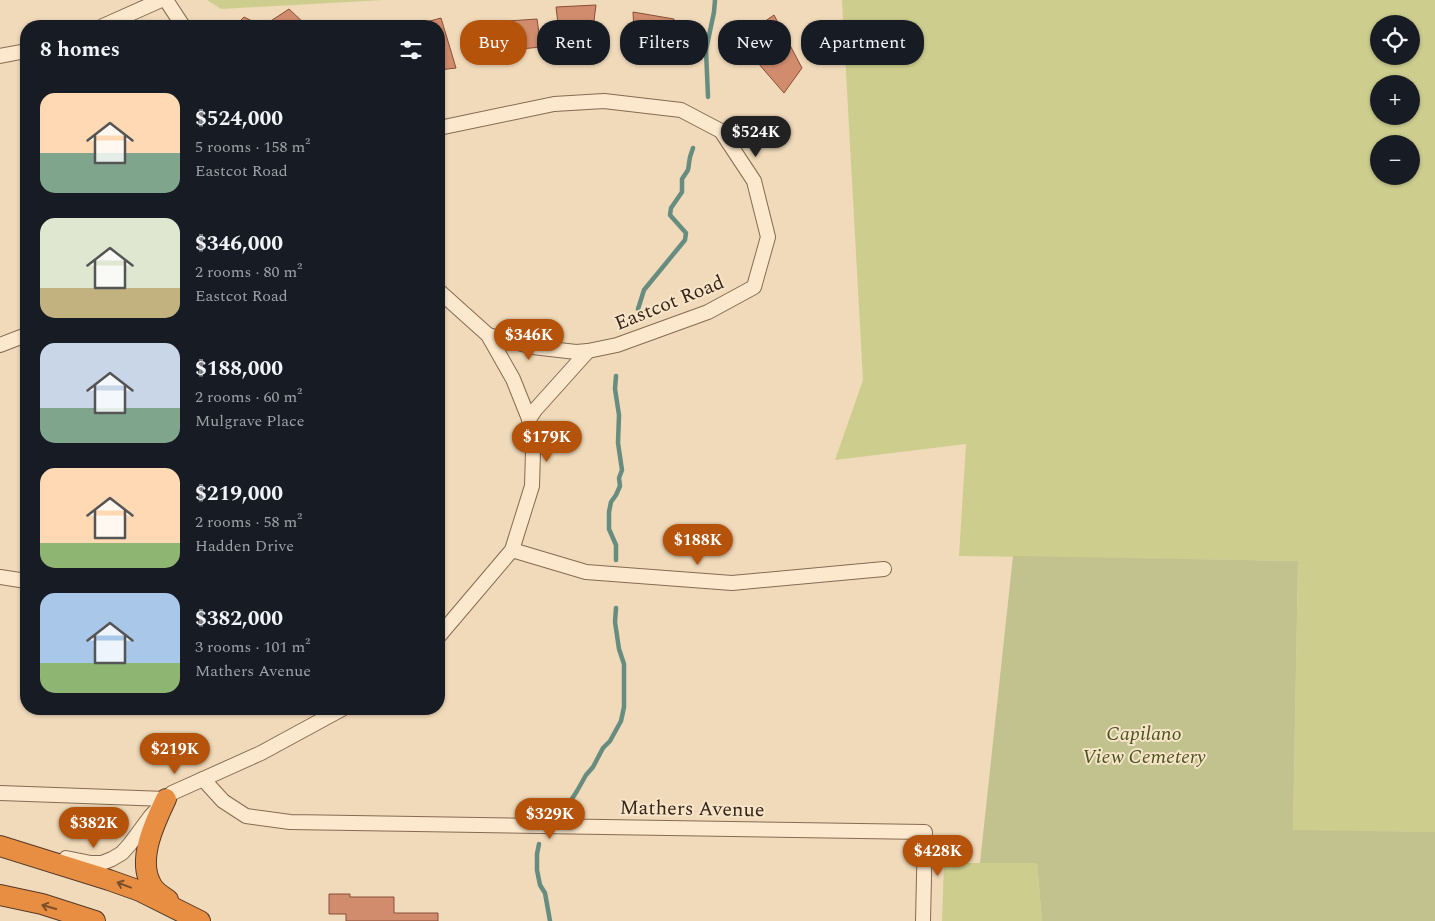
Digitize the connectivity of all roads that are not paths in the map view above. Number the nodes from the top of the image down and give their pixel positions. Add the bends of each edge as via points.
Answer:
1 (161, 0) edge
2 (166, 0) edge
3 (116, 20) edge
4 (179, 20) edge
5 (20, 52) edge
6 (0, 56) edge
7 (445, 127) edge
8 (445, 296) edge
9 (488, 334) junction
10 (20, 338) edge
11 (0, 345) edge
12 (588, 351) junction
13 (529, 419) junction
14 (512, 550) junction
15 (884, 569) dead end
16 (0, 577) edge
17 (20, 580) edge
18 (445, 629) edge
19 (331, 715) edge
20 (203, 779) junction
21 (0, 793) edge
22 (166, 799) junction
23 (3, 846) edge
24 (0, 894) edge
25 (95, 921) edge
26 (201, 921) edge
27 (923, 921) edge

1 - 3 street
2 - 4 street
5 - 6 street
7 - 12 street, Eastcot Road via 554,104 604,101 681,110 721,131 754,182 768,237 754,287 708,312 616,345
8 - 9 street
9 - 12 street, Eastcot Road via 533,347
9 - 13 street via 513,379
10 - 11 street
12 - 13 street
13 - 14 street via 533,452 532,486
14 - 15 street via 586,572 732,583
14 - 18 street
16 - 17 street
19 - 20 street via 262,753
20 - 22 street via 180,788
20 - 27 street, Mathers Avenue via 223,801 246,816 290,822 925,832
21 - 22 street
22 - 23 street via 122,853 102,863
22 - 26 highway via 150,837 147,874 157,892
26 -> 23 highway via 140,891
25 -> 24 highway

